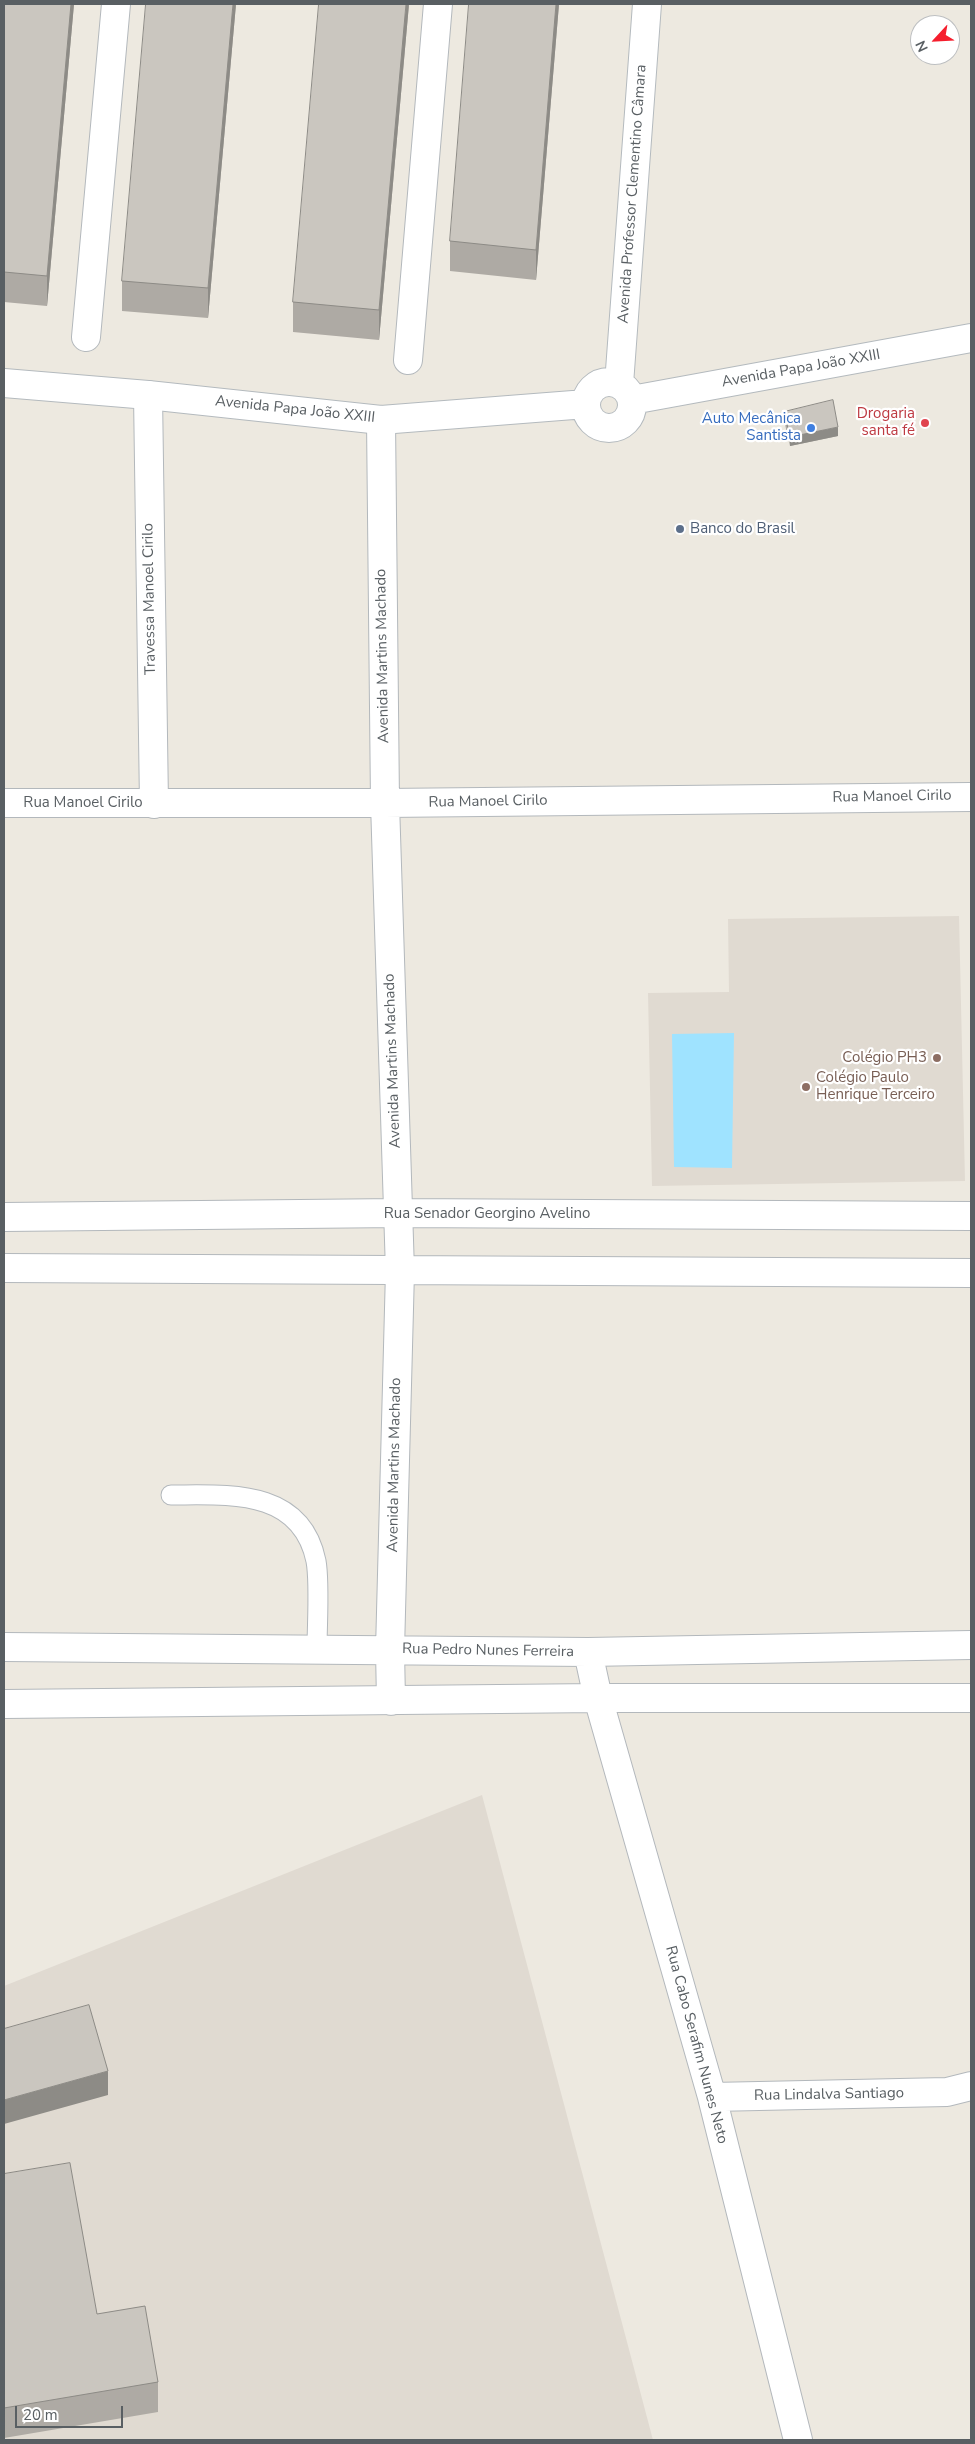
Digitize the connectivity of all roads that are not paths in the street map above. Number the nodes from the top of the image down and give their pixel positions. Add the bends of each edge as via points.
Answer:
1 (116, 4) edge
2 (438, 4) edge
3 (646, 4) edge
4 (86, 337) dead end
5 (971, 338) edge
6 (408, 360) dead end
7 (4, 383) edge
8 (625, 392) junction
9 (148, 394) junction
10 (586, 404) junction
11 (381, 420) junction
12 (971, 797) edge
13 (4, 803) edge
14 (385, 803) junction
15 (154, 804) junction
16 (398, 1214) junction
17 (971, 1216) edge
18 (4, 1217) edge
19 (4, 1268) edge
20 (400, 1272) junction
21 (971, 1273) edge
22 (171, 1495) dead end
23 (971, 1645) edge
24 (4, 1647) edge
25 (317, 1650) junction
26 (390, 1650) junction
27 (588, 1652) junction
28 (598, 1698) junction
29 (971, 1698) edge
30 (391, 1701) junction
31 (4, 1704) edge
32 (963, 2092) edge
33 (712, 2097) junction
34 (798, 2440) edge

1 - 4 street
2 - 6 street
3 - 8 street, Avenida Professor Clementino Câmara
5 - 8 street, Avenida Papa João XXIII
7 - 9 street, Avenida Papa João XXIII
8 - 10 street via 608,382 597,385 589,393
8 - 10 street via 631,411 626,421 616,427 605,428 595,424 588,415
9 - 11 street, Avenida Papa João XXIII
9 - 15 street, Travessa Manoel Cirilo
10 - 11 street, Avenida Papa João XXIII
11 - 14 street, Avenida Martins Machado
12 - 14 street, Rua Manoel Cirilo
13 - 15 street, Rua Manoel Cirilo
14 - 15 street, Rua Manoel Cirilo
14 - 16 street, Avenida Martins Machado
16 - 17 street, Rua Senador Georgino Avelino
16 - 18 street, Rua Senador Georgino Avelino
16 - 20 street, Avenida Martins Machado
19 - 20 street
20 - 21 street
20 - 26 street, Avenida Martins Machado
22 - 25 lane via 234,1494 280,1508 296,1522 310,1540 316,1562
23 - 27 street, Rua Pedro Nunes Ferreira
24 - 25 street, Rua Pedro Nunes Ferreira
25 - 26 street, Rua Pedro Nunes Ferreira
26 - 27 street, Rua Pedro Nunes Ferreira
26 - 30 street, Avenida Martins Machado
27 - 28 street, Rua Cabo Serafim Nunes Neto
28 - 29 street
28 - 30 street
28 - 33 street, Rua Cabo Serafim Nunes Neto
30 - 31 street
32 - 33 street, Rua Lindalva Santiago
33 - 34 street, Rua Cabo Serafim Nunes Neto

